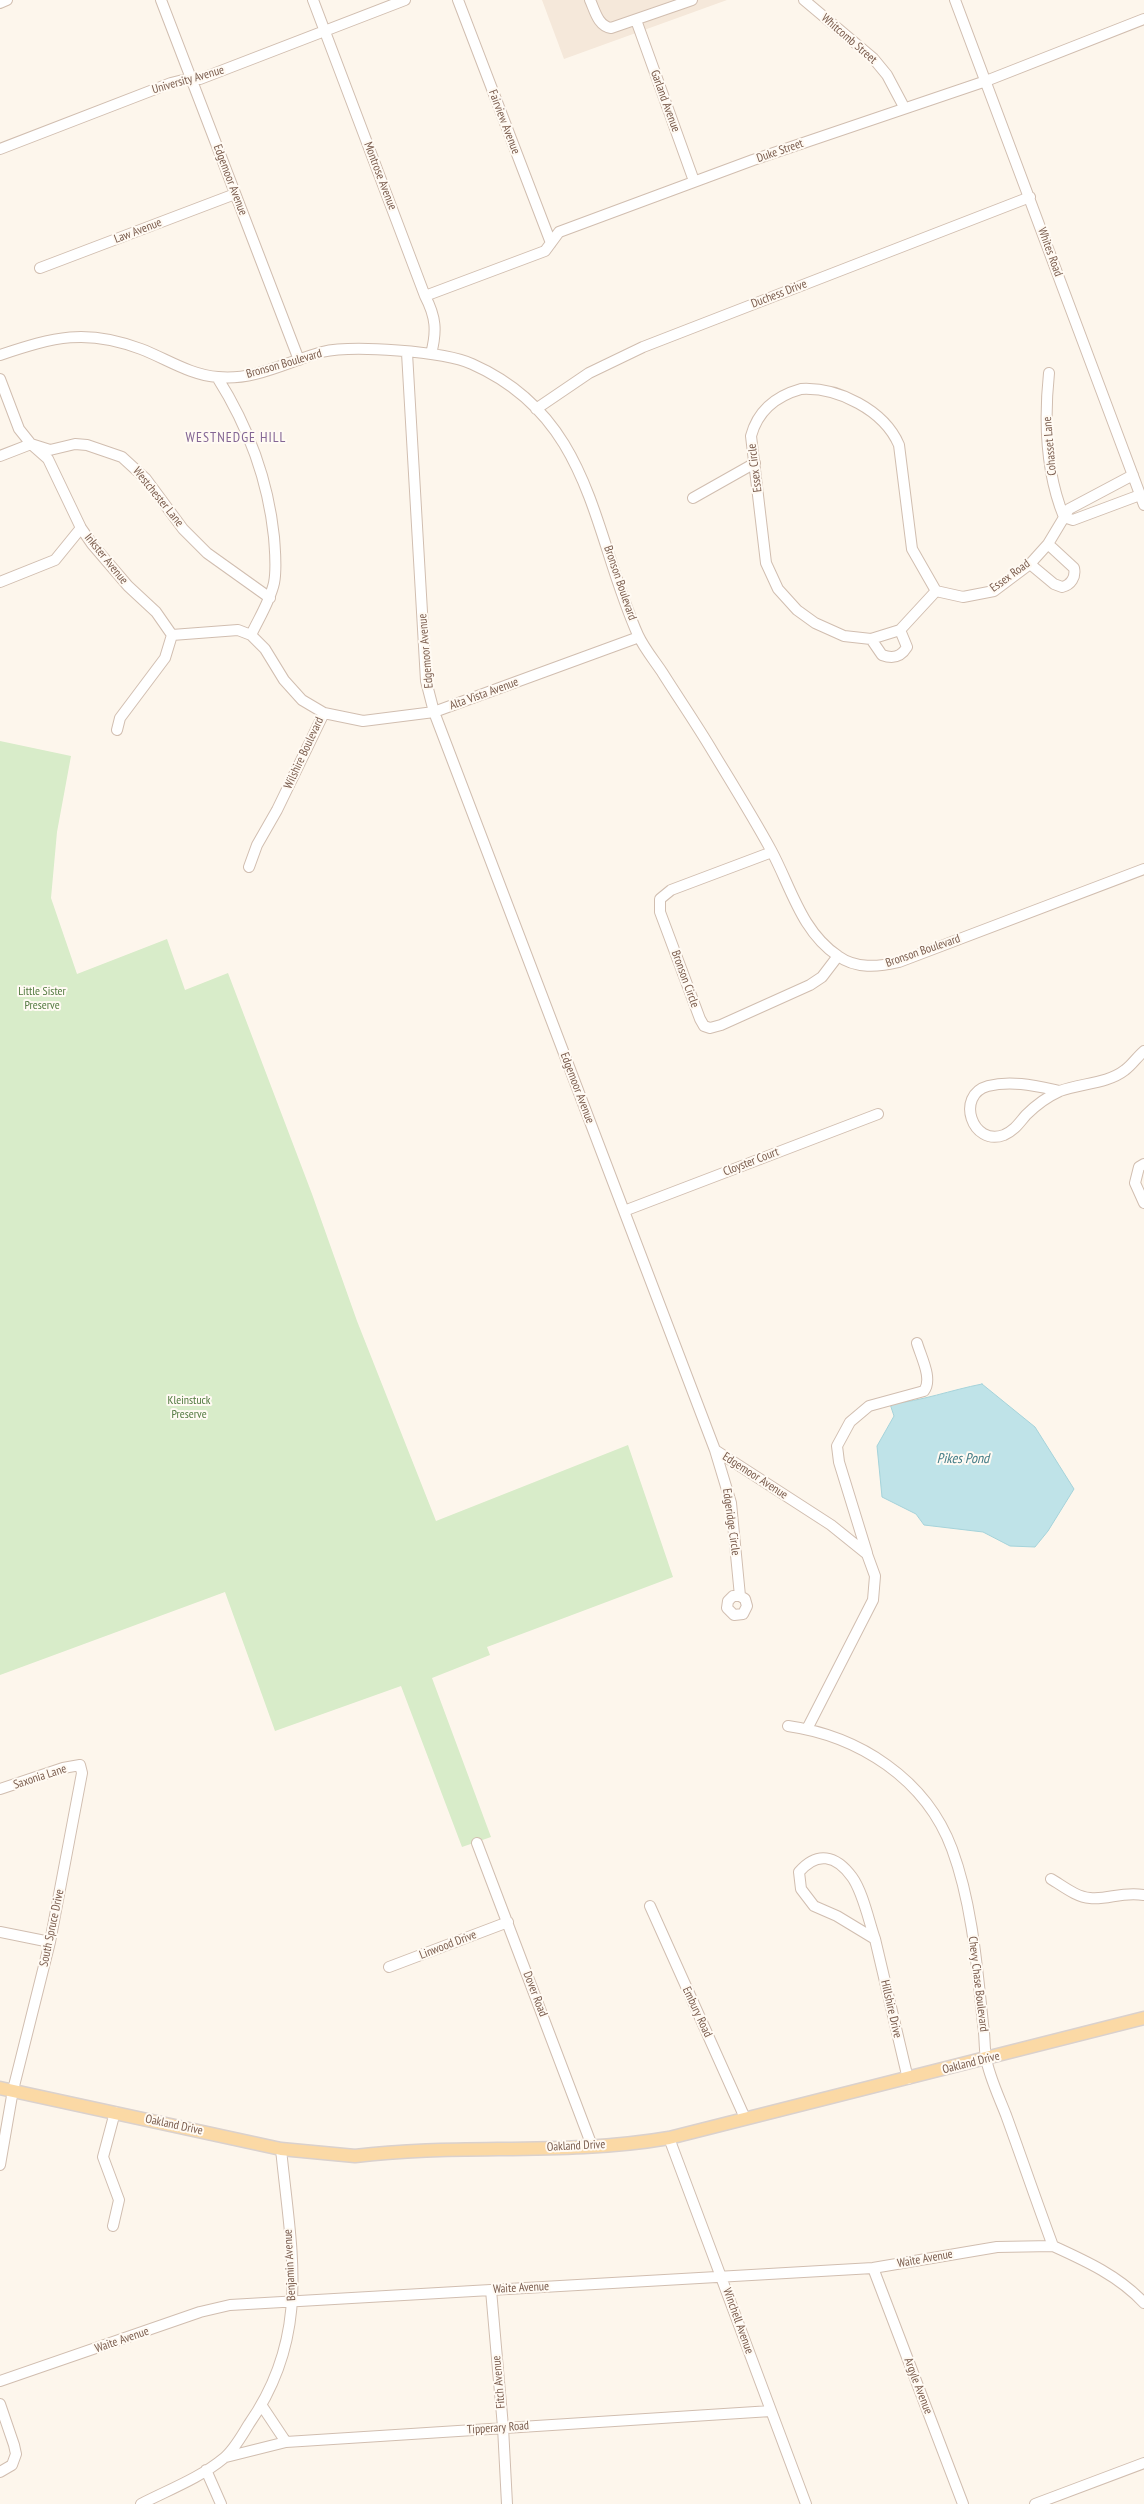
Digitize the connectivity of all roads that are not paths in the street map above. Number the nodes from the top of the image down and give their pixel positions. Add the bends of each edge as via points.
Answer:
1 (7, 0) edge
2 (161, 0) edge
3 (313, 0) edge
4 (405, 0) edge
5 (458, 0) edge
6 (590, 0) edge
7 (692, 0) edge
8 (804, 0) edge
9 (955, 0) edge
10 (0, 3) edge
11 (1144, 19) edge
12 (636, 20) junction
13 (325, 31) junction
14 (191, 78) junction
15 (986, 81) junction
16 (904, 107) junction
17 (0, 149) edge
18 (694, 181) junction
19 (235, 194) junction
20 (1030, 197) junction
21 (551, 243) junction
22 (40, 268) dead end
23 (425, 296) junction
24 (408, 352) junction
25 (430, 354) junction
26 (0, 355) edge
27 (299, 360) junction
28 (1049, 374) dead end
29 (218, 377) junction
30 (0, 379) edge
31 (536, 409) junction
32 (31, 444) junction
33 (0, 456) edge
34 (755, 463) junction
35 (1133, 475) junction
36 (1140, 494) junction
37 (693, 498) dead end
38 (1144, 505) edge
39 (1064, 517) junction
40 (81, 528) junction
41 (1048, 544) junction
42 (1030, 564) junction
43 (0, 582) edge
44 (936, 591) junction
45 (270, 598) junction
46 (900, 630) junction
47 (172, 635) junction
48 (251, 635) junction
49 (639, 637) junction
50 (871, 639) junction
51 (434, 712) junction
52 (324, 713) junction
53 (117, 730) dead end
54 (772, 852) junction
55 (249, 867) dead end
56 (1144, 869) edge
57 (838, 956) junction
58 (1144, 1052) edge
59 (1060, 1091) junction
60 (878, 1114) dead end
61 (1144, 1164) edge
62 (1144, 1204) edge
63 (624, 1211) junction
64 (918, 1343) dead end
65 (715, 1450) junction
66 (867, 1554) junction
67 (740, 1596) dead end
68 (788, 1726) dead end
69 (807, 1729) junction
70 (80, 1765) joint
71 (0, 1789) edge
72 (477, 1843) dead end
73 (1052, 1879) dead end
74 (1144, 1894) edge
75 (650, 1906) dead end
76 (508, 1922) junction
77 (0, 1932) edge
78 (875, 1939) junction
79 (50, 1942) junction
80 (389, 1967) dead end
81 (1144, 2018) edge
82 (986, 2059) junction
83 (908, 2079) junction
84 (0, 2088) edge
85 (13, 2090) junction
86 (115, 2112) junction
87 (745, 2118) junction
88 (669, 2138) junction
89 (592, 2146) junction
90 (281, 2149) junction
91 (0, 2165) edge
92 (113, 2226) dead end
93 (1053, 2246) junction
94 (873, 2268) junction
95 (721, 2276) junction
96 (491, 2290) junction
97 (293, 2301) junction
98 (1144, 2303) edge
99 (0, 2381) edge
100 (0, 2404) edge
101 (262, 2406) junction
102 (771, 2411) junction
103 (503, 2427) junction
104 (286, 2442) junction
105 (226, 2457) junction
106 (1144, 2463) edge
107 (206, 2470) junction
108 (0, 2472) edge
109 (141, 2504) edge
110 (221, 2504) edge
111 (507, 2504) edge
112 (806, 2504) edge
113 (963, 2504) edge
114 (1035, 2504) edge

1 - 10 street
2 - 14 street, Edgemoor Avenue
3 - 13 street, Montrose Avenue
4 - 13 street, University Avenue
5 - 21 street, Fairview Avenue
6 - 12 street via 605,27
7 - 12 street
8 - 16 street, Whitcomb Street via 873,58 887,75
9 - 15 street, Whites Road
11 - 15 street, Duke Street
12 - 18 street, Garland Avenue
13 - 14 street, University Avenue via 200,79
13 - 23 street, Montrose Avenue
14 - 17 street, University Avenue
14 - 19 street, Edgemoor Avenue
15 - 16 street, Duke Street
15 - 20 street, Whites Road
16 - 18 street, Duke Street
18 - 21 street, Duke Street via 559,232
19 - 22 street, Law Avenue
19 - 27 street, Edgemoor Avenue
20 - 31 street, Duchess Drive via 644,347 589,372
20 - 35 street, Whites Road
21 - 23 street, Duke Street via 545,251
23 - 25 street, Montrose Avenue via 434,312 436,326
24 - 25 street, Bronson Boulevard
24 - 27 street, Bronson Boulevard via 342,349
24 - 51 street, Edgemoor Avenue via 426,680
25 - 31 street, Bronson Boulevard via 473,364 503,381
26 - 29 street, Bronson Boulevard via 74,336 100,338 141,349 186,370
27 - 29 street, Bronson Boulevard via 247,375
28 - 39 street, Cohasset Lane via 1047,415 1051,468
29 - 45 street via 248,435 268,498 276,556 275,581
30 - 32 street, Inkster Avenue via 19,429
31 - 49 street, Bronson Boulevard via 569,448 577,463
32 - 33 street
32 - 40 street, Inkster Avenue via 48,459
32 - 45 street, Westchester Lane via 50,450 68,445 87,445 122,457 146,479 183,529 207,553
34 - 37 street
34 - 44 street, Essex Circle via 751,446 754,426 766,407 780,397 801,389 820,389 869,410 892,431 899,445 912,549
34 - 50 street, Essex Circle via 766,563 778,589 797,610 820,626 844,636
35 - 36 street, Whites Road
35 - 39 street, Essex Road via 1092,495 1069,509
36 - 38 street, Whites Road
36 - 39 street via 1073,520
39 - 41 street, Essex Road
40 - 43 street via 55,560
40 - 47 street, Inkster Avenue via 108,564 156,612
41 - 42 street, Essex Road
41 - 42 street via 1074,568 1070,583 1056,586
42 - 44 street, Essex Road via 994,591 963,597
44 - 46 street
45 - 48 street
46 - 50 street, Essex Circle
46 - 50 street via 907,647 893,658 882,655
47 - 48 street via 238,630
47 - 53 street via 164,658 120,718
48 - 52 street, Wilshire Boulevard via 302,700
49 - 51 street, Alta Vista Avenue
49 - 54 street, Bronson Boulevard
51 - 52 street, Alta Vista Avenue via 363,722
51 - 63 street, Edgemoor Avenue
52 - 55 street, Wilshire Boulevard
54 - 57 street, Bronson Boulevard via 810,928
54 - 57 street, Bronson Circle via 671,890 660,900 660,912 704,1026 721,1025 810,985 822,978
56 - 57 street, Bronson Boulevard via 885,966 864,966
58 - 59 street via 1124,1071
59 - 59 street via 1027,1084 987,1086 973,1096 969,1108 971,1122 979,1132 1003,1135 1017,1128 1026,1115
60 - 63 street, Cloyster Court
61 - 62 street via 1139,1167 1135,1183
63 - 65 street, Edgemoor Avenue
64 - 66 street via 927,1388 869,1406 850,1422 837,1446
65 - 66 street, Edgemoor Avenue via 831,1525
65 - 67 street, Edgeridge Circle via 731,1503
66 - 69 street via 875,1576 872,1600
68 - 69 street, Chevy Chase Boulevard
69 - 82 street, Chevy Chase Boulevard via 850,1744 887,1764 922,1797 945,1832 959,1872 970,1922
70 - 71 street, Saxonia Lane
70 - 79 street, South Spruce Drive via 82,1774
72 - 76 street, Dover Road
73 - 74 street via 1089,1898 1129,1892
75 - 87 street, Embury Road
76 - 80 street, Linwood Drive
76 - 89 street, Dover Road
77 - 79 street
78 - 78 street, Hillshire Drive via 814,1906 801,1889 799,1872 807,1863 817,1857 835,1861 853,1878
78 - 83 street, Hillshire Drive
79 - 85 street, South Spruce Drive
81 - 82 main road, Oakland Drive
82 - 83 main road, Oakland Drive
82 - 93 street, Chevy Chase Boulevard
83 - 87 main road, Oakland Drive
84 - 85 main road, Oakland Drive
85 - 86 main road, Oakland Drive
85 - 91 street, South Spruce Drive
86 - 90 main road, Oakland Drive
86 - 92 street via 103,2157 119,2200
87 - 88 main road, Oakland Drive
88 - 89 main road, Oakland Drive
88 - 95 street, Winchell Avenue
89 - 90 main road, Oakland Drive via 355,2156
90 - 97 street, Benjamin Avenue
93 - 94 street, Waite Avenue via 997,2247
93 - 98 street via 1107,2273
94 - 95 street, Waite Avenue
94 - 113 street, Argyle Avenue
95 - 96 street, Waite Avenue
95 - 102 street, Winchell Avenue
96 - 97 street, Waite Avenue
96 - 103 street, Fitch Avenue
97 - 99 street, Waite Avenue via 230,2304 200,2312
97 - 101 street, Benjamin Avenue via 289,2336
100 - 108 street via 16,2454 12,2465
101 - 104 street
101 - 105 street, Benjamin Avenue
102 - 103 street, Tipperary Road
102 - 112 street, Winchell Avenue
103 - 104 street, Tipperary Road
103 - 111 street, Fitch Avenue
104 - 105 street, Tipperary Road
105 - 107 street, Benjamin Avenue
106 - 114 street
107 - 109 street, Benjamin Avenue
107 - 110 street

